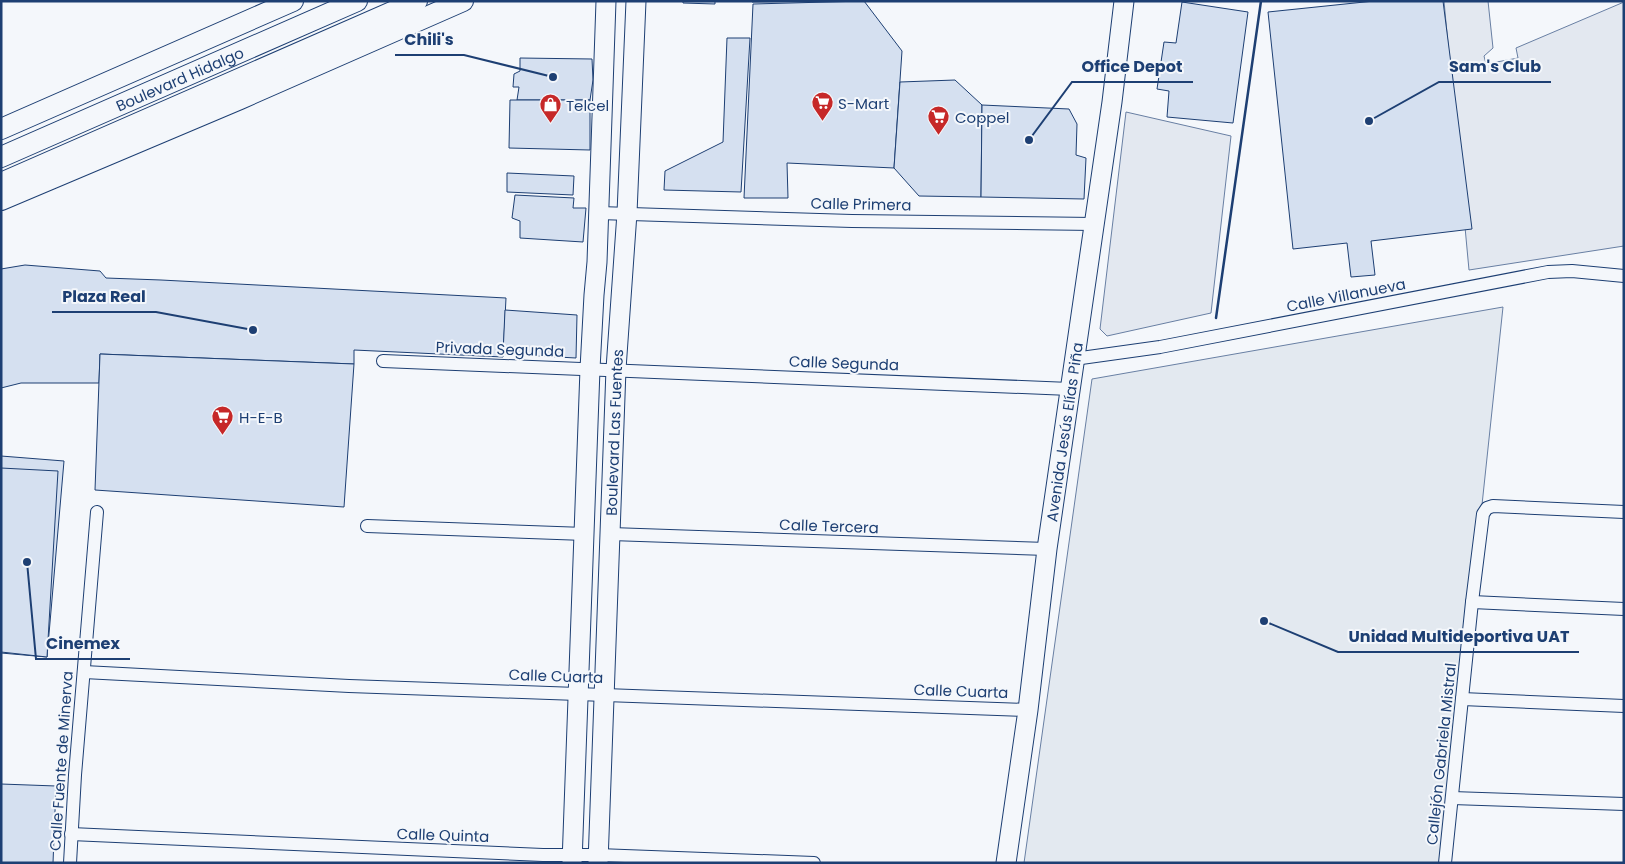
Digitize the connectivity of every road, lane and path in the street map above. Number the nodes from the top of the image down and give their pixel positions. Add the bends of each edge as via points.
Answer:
1 (293, 1) edge
2 (357, 1) edge
3 (391, 1) edge
4 (417, 1) edge
5 (463, 1) edge
6 (606, 1) edge
7 (636, 1) edge
8 (1124, 1) edge
9 (215, 99) junction
10 (1, 129) edge
11 (601, 134) junction
12 (630, 136) junction
13 (1, 157) edge
14 (1, 183) edge
15 (1, 200) edge
16 (599, 213) junction
17 (627, 213) junction
18 (1094, 224) junction
19 (1624, 276) edge
20 (1074, 359) junction
21 (383, 361) dead end
22 (590, 369) junction
23 (616, 369) junction
24 (1070, 388) junction
25 (97, 512) dead end
26 (1624, 512) edge
27 (367, 526) dead end
28 (585, 534) junction
29 (611, 534) junction
30 (1047, 549) junction
31 (1472, 602) junction
32 (1624, 609) edge
33 (84, 672) junction
34 (578, 694) junction
35 (604, 694) junction
36 (1462, 699) junction
37 (1624, 706) edge
38 (1028, 710) junction
39 (1452, 798) junction
40 (1624, 804) edge
41 (71, 834) junction
42 (572, 859) edge
43 (598, 859) edge
44 (70, 863) edge
45 (814, 863) edge
46 (1006, 863) edge
47 (1445, 863) edge

1 - 10 main road, Boulevard Hidalgo
2 - 13 main road, Boulevard Hidalgo
3 - 9 main road, Boulevard Hidalgo via 230,72 222,79
4 - 9 main road, Boulevard Hidalgo
5 - 9 main road, Boulevard Hidalgo
6 - 11 street, Boulevard Las Fuentes
7 - 12 street, Boulevard Las Fuentes
8 - 18 street, Avenida Jesús Elías Piña
9 - 14 main road, Boulevard Hidalgo
9 - 15 main road, Boulevard Hidalgo
11 - 12 street
11 - 16 street, Boulevard Las Fuentes
12 - 17 street, Boulevard Las Fuentes
16 - 17 street, Calle Primera
16 - 22 street, Boulevard Las Fuentes
17 - 18 street, Calle Primera via 852,221
17 - 23 street, Boulevard Las Fuentes
18 - 20 street, Avenida Jesús Elías Piña
19 - 20 street, Calle Villanueva via 1548,272 1160,347
20 - 24 street, Avenida Jesús Elías Piña
21 - 22 street, Privada Segunda
22 - 23 street, Privada Segunda
22 - 28 street, Boulevard Las Fuentes
23 - 24 street, Calle Segunda
23 - 29 street, Boulevard Las Fuentes
24 - 30 street, Avenida Jesús Elías Piña
25 - 33 street, Calle Fuente de Minerva
26 - 31 street, Callejón Gabriela Mistral via 1487,508 1483,514
27 - 28 street
28 - 34 street, Boulevard Las Fuentes
29 - 30 street, Calle Tercera
29 - 35 street, Boulevard Las Fuentes
30 - 38 street, Avenida Jesús Elías Piña
31 - 32 street
31 - 36 street, Callejón Gabriela Mistral
33 - 34 street, Calle Cuarta
33 - 41 street, Calle Fuente de Minerva
34 - 35 street, Calle Cuarta
34 - 42 street, Boulevard Las Fuentes
35 - 38 street, Calle Cuarta
35 - 43 street, Boulevard Las Fuentes
36 - 37 street
36 - 39 street, Callejón Gabriela Mistral
38 - 46 street, Avenida Jesús Elías Piña
39 - 40 street
39 - 47 street, Callejón Gabriela Mistral
41 - 42 street, Calle Quinta
41 - 44 street, Calle Fuente de Minerva
42 - 43 street, Calle Quinta
43 - 45 street, Calle Quinta

